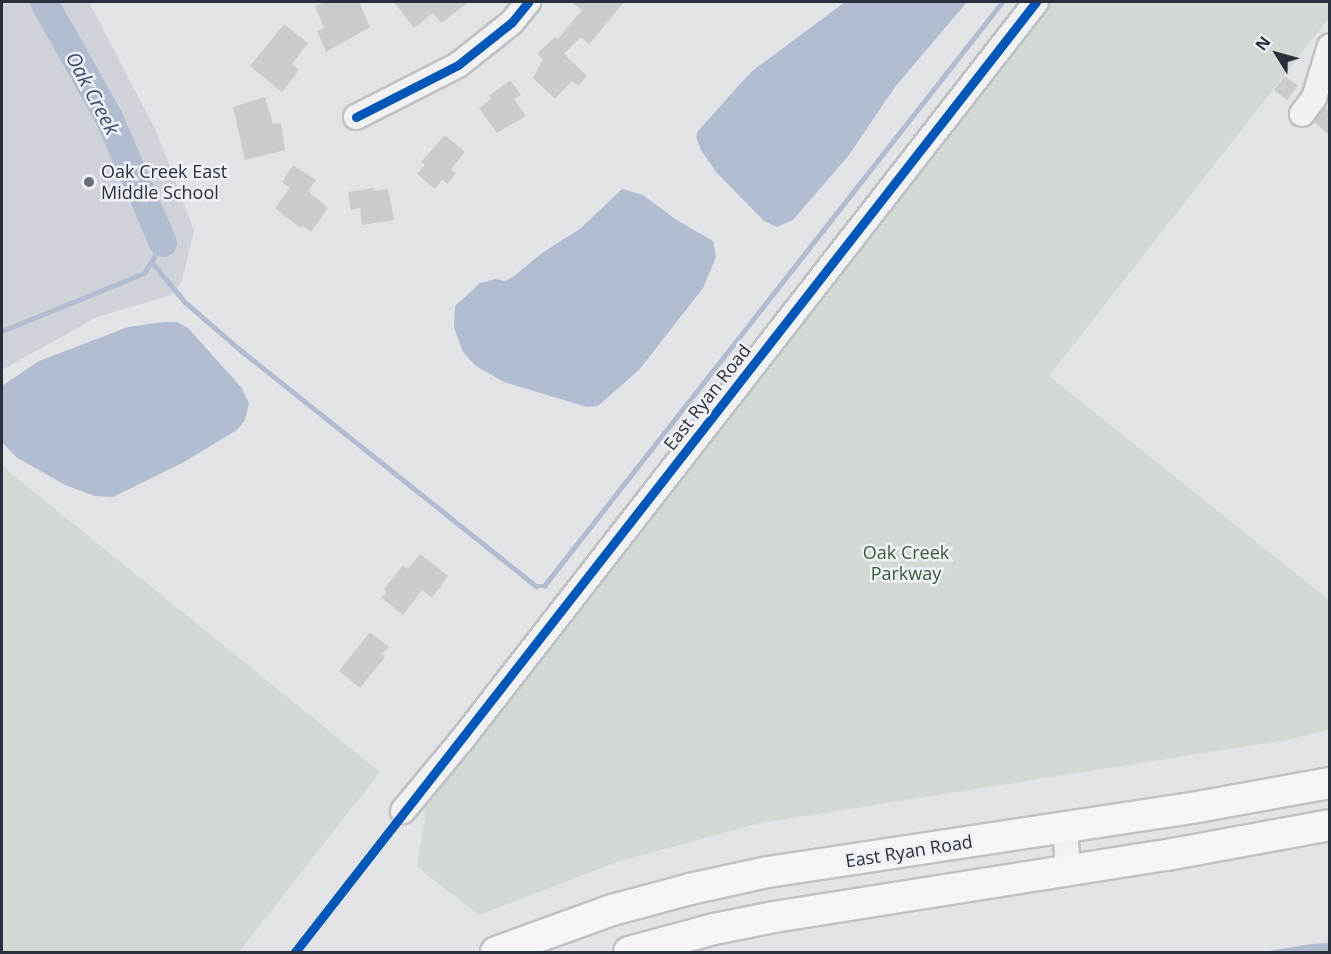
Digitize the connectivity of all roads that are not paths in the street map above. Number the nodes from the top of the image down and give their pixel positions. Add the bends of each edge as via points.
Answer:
1 (528, 2) edge
2 (1036, 2) edge
3 (1329, 46) edge
4 (1302, 114) dead end
5 (356, 117) dead end
6 (1329, 783) edge
7 (403, 811) dead end
8 (1329, 825) edge
9 (1065, 827) junction
10 (1068, 870) junction
11 (496, 952) edge
12 (629, 952) edge

1 - 5 street via 512,22 458,65
2 - 7 street, East Ryan Road
3 - 4 street via 1314,98
6 - 9 main road, East Ryan Road
8 - 10 main road
9 - 10 street
9 - 11 main road, East Ryan Road via 768,872 690,889 612,910
10 - 12 main road via 774,917

